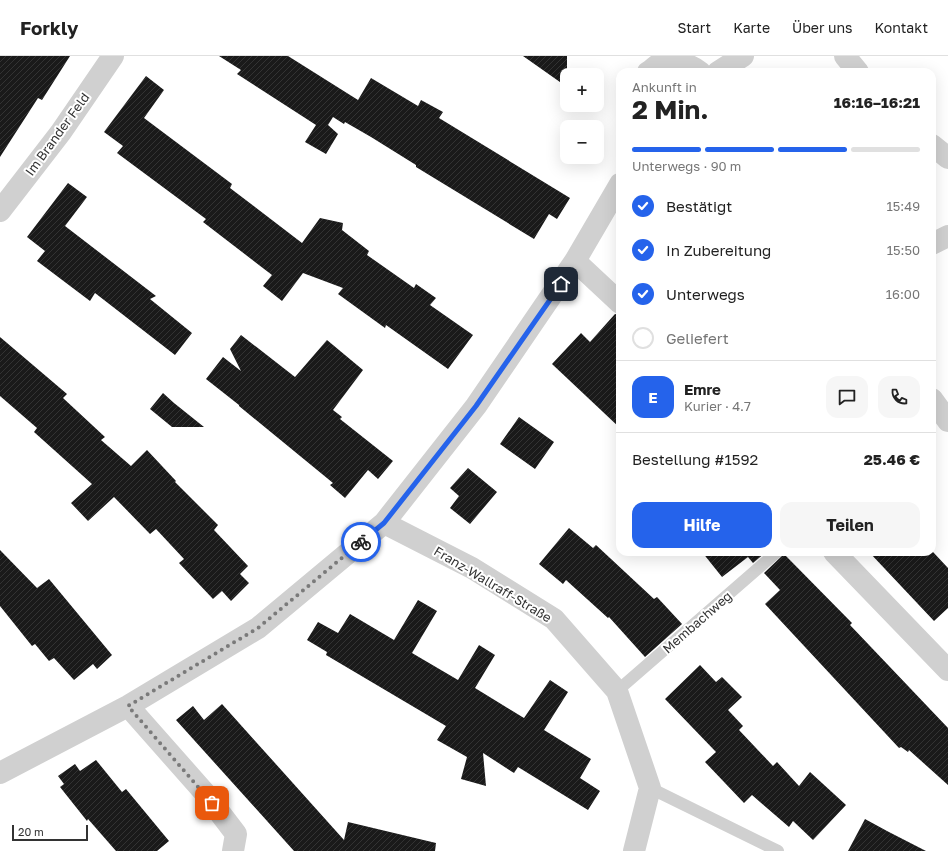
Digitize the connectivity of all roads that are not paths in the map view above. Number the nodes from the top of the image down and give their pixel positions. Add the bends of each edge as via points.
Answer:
1 (113, 56) edge
2 (743, 56) edge
3 (845, 56) edge
4 (654, 64) edge
5 (695, 68) edge
6 (724, 68) edge
7 (855, 68) edge
8 (936, 148) edge
9 (948, 158) edge
10 (616, 191) edge
11 (0, 211) edge
12 (948, 236) edge
13 (936, 242) edge
14 (575, 261) junction
15 (616, 299) edge
16 (384, 523) junction
17 (772, 556) edge
18 (838, 556) edge
19 (948, 670) edge
20 (617, 692) junction
21 (128, 706) junction
22 (0, 773) edge
23 (650, 788) junction
24 (233, 851) edge
25 (634, 851) edge
26 (778, 851) edge

1 - 11 street, Im Brander Feld via 61,132
2 - 6 street
3 - 7 street
4 - 5 street via 677,62
8 - 9 street
10 - 14 street
12 - 13 street
14 - 15 street
14 - 16 street via 476,406
16 - 20 street, Franz-Wallraff-Straße via 472,568 554,619
16 - 21 street via 258,628
17 - 20 lane, Membachweg
18 - 19 street
20 - 23 street, Franz-Wallraff-Straße
21 - 22 street
21 - 24 street via 204,792 236,834
23 - 25 street
23 - 26 lane

